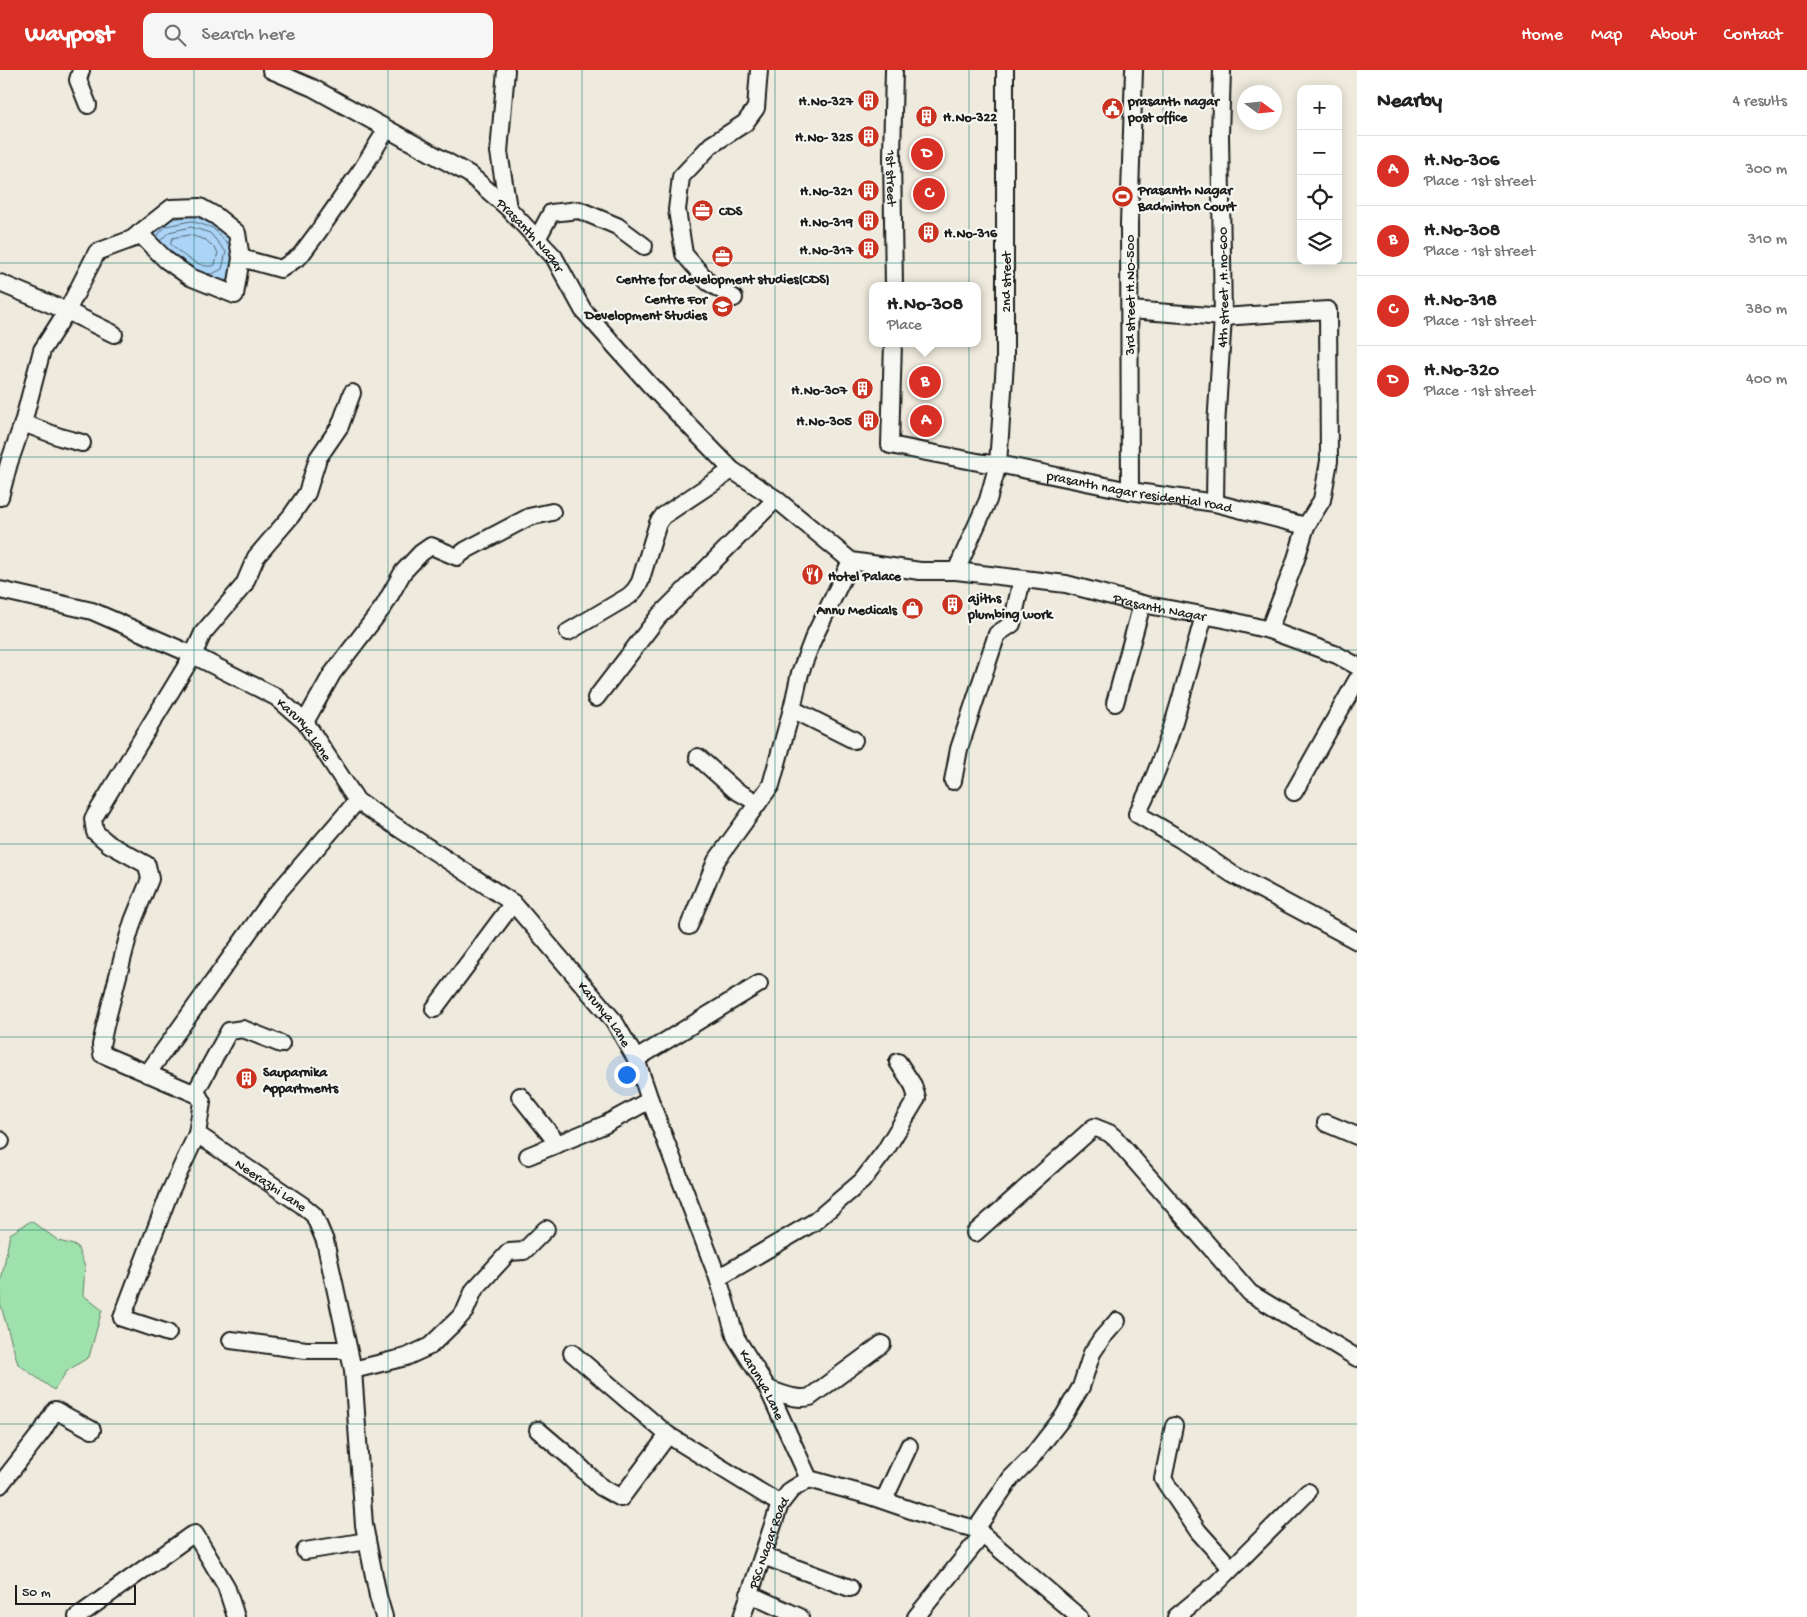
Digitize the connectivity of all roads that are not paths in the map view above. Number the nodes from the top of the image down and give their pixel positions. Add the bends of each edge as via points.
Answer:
1 (81, 70) edge
2 (271, 70) edge
3 (506, 70) edge
4 (760, 70) edge
5 (894, 70) edge
6 (1005, 70) edge
7 (1134, 70) edge
8 (1222, 70) edge
9 (88, 105) dead end
10 (387, 129) junction
11 (508, 208) junction
12 (139, 233) junction
13 (537, 239) junction
14 (644, 246) dead end
15 (241, 258) junction
16 (894, 282) edge
17 (0, 283) edge
18 (734, 298) dead end
19 (1130, 310) junction
20 (67, 311) junction
21 (1223, 317) junction
22 (114, 334) dead end
23 (893, 347) edge
24 (352, 393) dead end
25 (23, 423) junction
26 (82, 442) dead end
27 (5, 461) edge
28 (998, 464) junction
29 (732, 470) junction
30 (1130, 490) junction
31 (0, 497) edge
32 (776, 499) junction
33 (1215, 503) junction
34 (552, 512) dead end
35 (1306, 526) junction
36 (851, 561) junction
37 (956, 571) junction
38 (1022, 579) junction
39 (0, 590) edge
40 (1142, 604) junction
41 (1204, 616) junction
42 (1269, 630) junction
43 (568, 632) dead end
44 (192, 655) junction
45 (1357, 666) edge
46 (1357, 680) edge
47 (596, 698) dead end
48 (1115, 703) dead end
49 (792, 710) junction
50 (304, 722) junction
51 (854, 740) dead end
52 (698, 757) dead end
53 (953, 781) dead end
54 (1294, 792) dead end
55 (357, 801) junction
56 (758, 803) junction
57 (513, 904) junction
58 (689, 926) dead end
59 (1357, 941) edge
60 (759, 984) dead end
61 (434, 1009) dead end
62 (280, 1044) dead end
63 (636, 1058) junction
64 (898, 1062) dead end
65 (147, 1074) junction
66 (195, 1093) junction
67 (520, 1096) dead end
68 (650, 1100) junction
69 (1326, 1123) dead end
70 (197, 1134) junction
71 (1357, 1136) edge
72 (558, 1144) junction
73 (528, 1156) dead end
74 (546, 1228) dead end
75 (975, 1234) dead end
76 (718, 1278) junction
77 (1117, 1321) dead end
78 (168, 1333) dead end
79 (231, 1340) dead end
80 (882, 1344) dead end
81 (348, 1350) junction
82 (572, 1353) dead end
83 (1357, 1358) edge
84 (353, 1370) junction
85 (768, 1388) junction
86 (1174, 1426) dead end
87 (92, 1430) dead end
88 (538, 1430) dead end
89 (668, 1435) junction
90 (909, 1446) dead end
91 (809, 1479) junction
92 (0, 1485) edge
93 (1308, 1492) dead end
94 (884, 1500) junction
95 (780, 1504) junction
96 (979, 1532) junction
97 (367, 1541) junction
98 (305, 1551) dead end
99 (763, 1556) junction
100 (1231, 1568) junction
101 (850, 1588) dead end
102 (749, 1594) junction
103 (1076, 1616) edge
104 (77, 1617) edge
105 (236, 1617) edge
106 (384, 1617) edge
107 (742, 1617) edge
108 (800, 1617) edge
109 (916, 1617) edge
110 (1176, 1617) edge

1 - 9 street via 78,80
2 - 10 street, Prasanth Nagar via 313,88
3 - 11 street via 499,152
4 - 18 street via 756,108 745,123 711,145 681,177 677,210 684,254 708,282
5 - 16 street, 1st street
6 - 28 street, 2nd street via 1005,362
7 - 19 street, 3rd street H.NO-500
8 - 21 street, 4th street ,H.no-600
10 - 11 street, Prasanth Nagar via 470,174
10 - 15 street via 300,256 281,268
11 - 13 street, Prasanth Nagar
12 - 15 street via 170,208 200,207 238,233
12 - 15 street via 166,260 190,277 235,296
12 - 20 street via 132,239 97,252
13 - 14 street via 551,213 579,210 617,226
13 - 29 street, Prasanth Nagar via 554,257 583,310
17 - 20 street
19 - 21 street
19 - 30 street, 3rd street H.NO-500
20 - 22 street
20 - 25 street via 42,350
21 - 33 street, 4th street ,H.no-600
21 - 35 street via 1328,310 1329,461 1322,500
23 - 28 street via 890,445
24 - 44 street via 340,426 318,458 307,493 256,557 244,585 203,633
25 - 26 street
25 - 27 street
27 - 31 street
28 - 30 street, prasanth nagar residential road
28 - 37 street, 2nd street via 988,500
29 - 32 street, Prasanth Nagar
29 - 43 street via 663,516 640,582 632,593
30 - 33 street, prasanth nagar residential road
32 - 36 street, Prasanth Nagar
32 - 47 street via 659,616
33 - 35 street, prasanth nagar residential road
34 - 50 street via 529,518 457,557 431,546 421,553 403,572 384,606 332,674
35 - 42 street
36 - 37 street, Prasanth Nagar via 920,571
36 - 49 street via 813,639 800,673
37 - 38 street, Prasanth Nagar
38 - 40 street, Prasanth Nagar via 1066,584
38 - 53 street via 1012,624 997,634 959,749
39 - 44 street, Karunya Lane via 92,611
40 - 41 street, Prasanth Nagar
40 - 48 street
41 - 42 street, Prasanth Nagar
41 - 59 street via 1176,715 1148,793 1137,814 1180,838 1232,874
42 - 45 street, Prasanth Nagar via 1337,655
44 - 50 street, Karunya Lane via 276,697
44 - 65 street via 93,819 95,832 109,844 147,865 150,879 127,941 101,1045 102,1054
46 - 54 street
49 - 51 street
49 - 56 street via 771,785
50 - 55 street, Karunya Lane
52 - 56 street via 735,790
55 - 57 street, Karunya Lane
55 - 65 street via 274,898
56 - 58 street via 716,862
57 - 61 street
57 - 63 street, Karunya Lane via 614,1021
60 - 63 street
62 - 66 street via 243,1029 229,1031
63 - 68 street, Karunya Lane
64 - 76 street via 913,1085 917,1098 885,1151 862,1181 814,1222
65 - 66 street
66 - 70 street via 202,1102
67 - 72 street
68 - 72 street via 604,1125
68 - 76 street, Karunya Lane
69 - 71 street
70 - 78 street via 168,1194 122,1318
70 - 81 street, Neerazhi Lane via 314,1215 325,1241
72 - 73 street
74 - 84 street via 524,1251 509,1252 474,1290 465,1311 430,1346 406,1357
75 - 83 street via 1094,1127 1109,1133 1121,1144 1250,1293
76 - 85 street, Karunya Lane via 736,1338
77 - 96 street via 1092,1353 1081,1387 1063,1418 1011,1478
79 - 81 street via 306,1350
80 - 85 street via 810,1397 790,1396
81 - 84 street, Neerazhi Lane
82 - 89 street
84 - 97 street, Neerazhi Lane
85 - 91 street, Karunya Lane
86 - 100 street via 1163,1479 1198,1532
87 - 92 street via 55,1410
88 - 89 street via 601,1487 621,1498
89 - 95 street
90 - 94 street
91 - 94 street
91 - 95 street, PSC Nagar Road via 791,1490
93 - 100 street
94 - 96 street
95 - 99 street, PSC Nagar Road
96 - 103 street
96 - 109 street
97 - 98 street
97 - 106 street, Neerazhi Lane
99 - 101 street
99 - 102 street, PSC Nagar Road
100 - 110 street
102 - 107 street, PSC Nagar Road
102 - 108 street
104 - 105 street via 195,1534 226,1586

